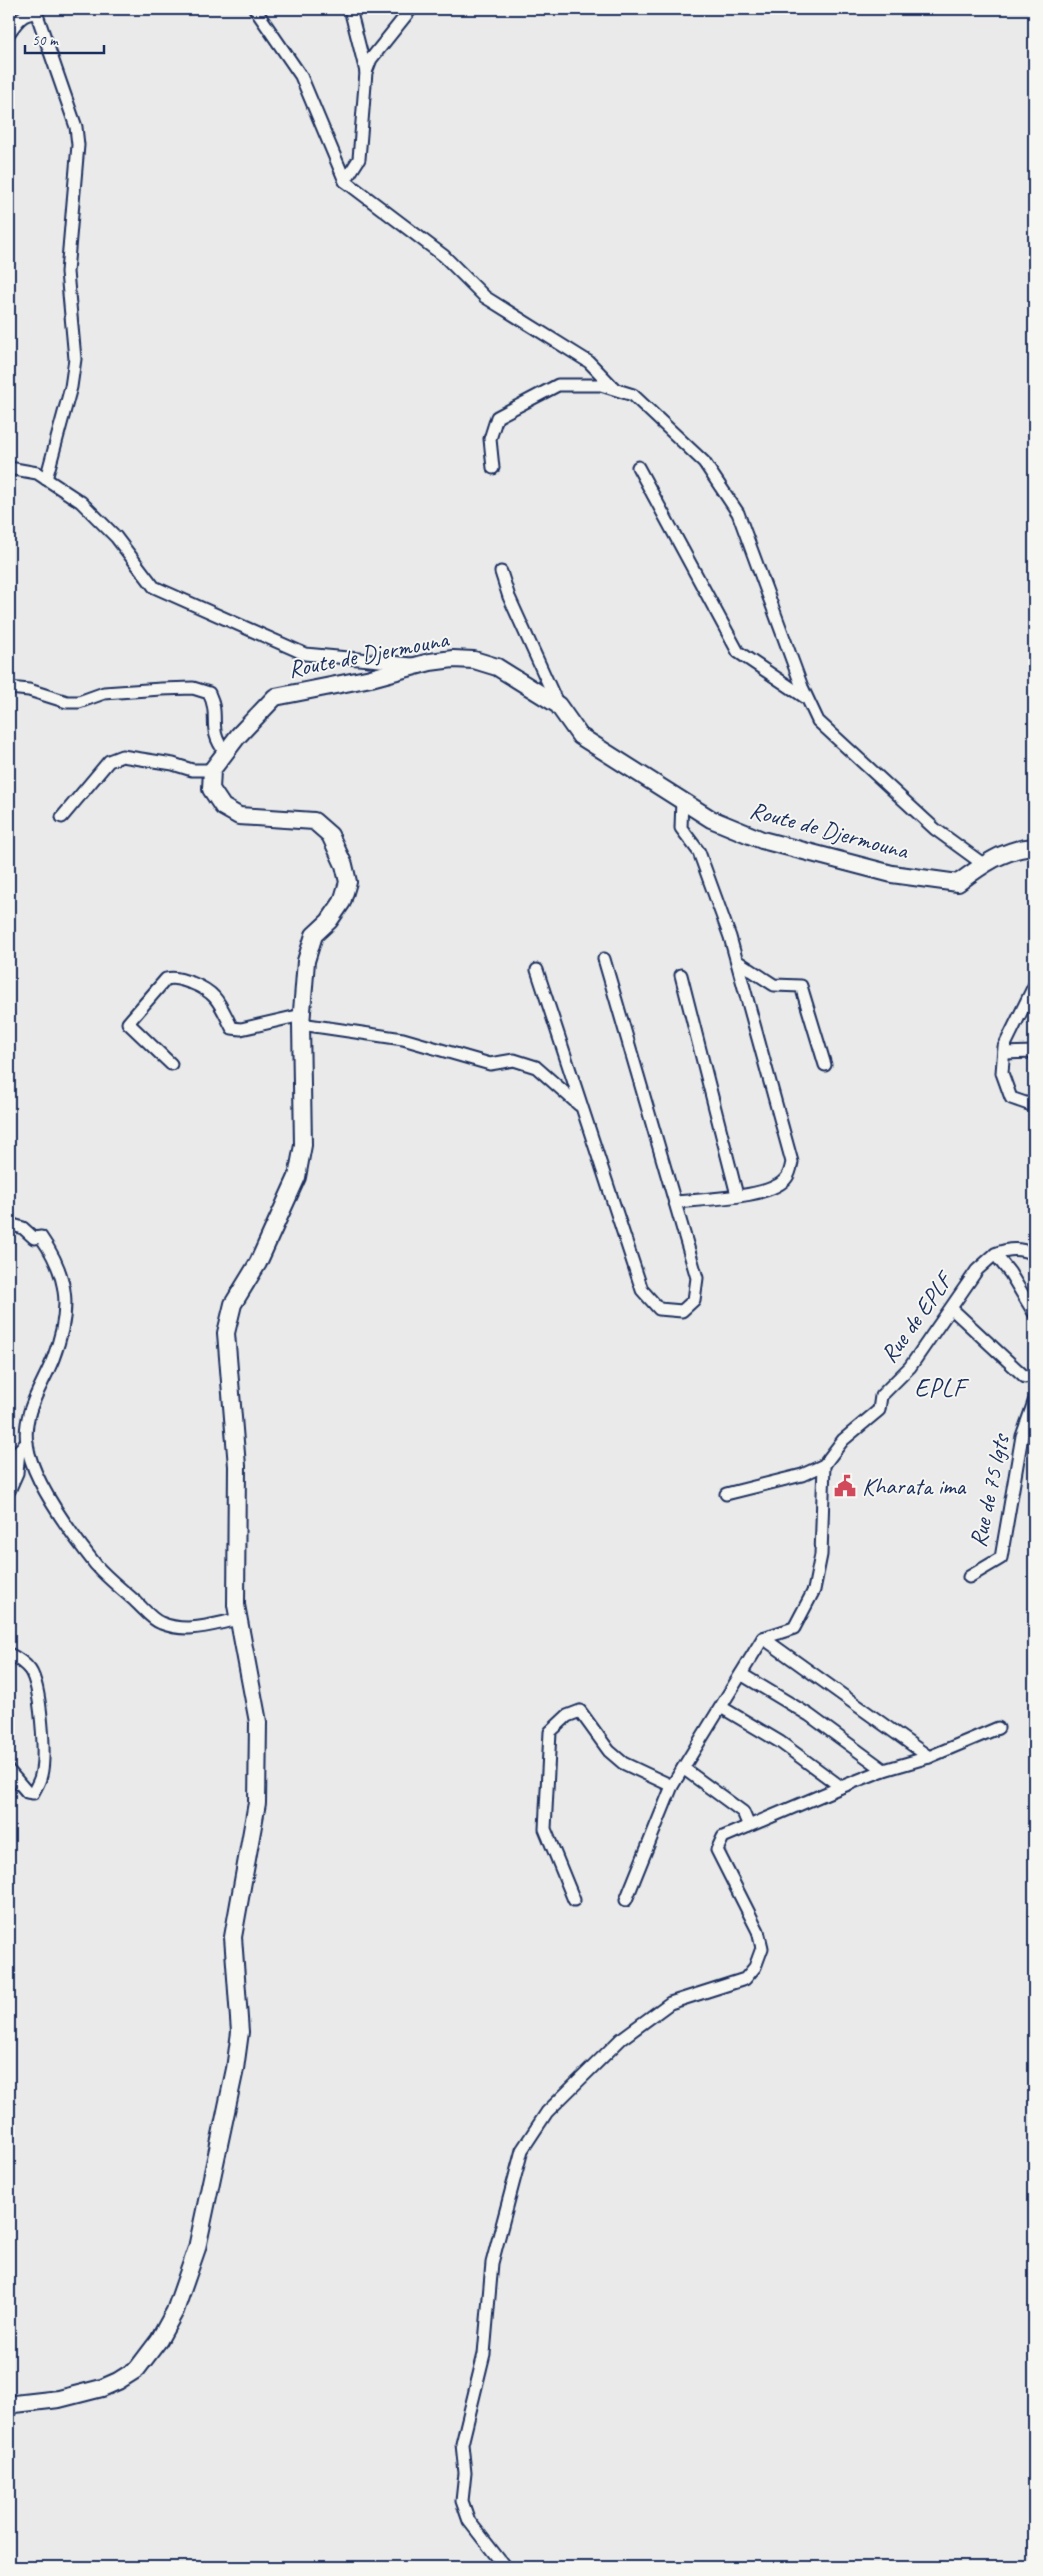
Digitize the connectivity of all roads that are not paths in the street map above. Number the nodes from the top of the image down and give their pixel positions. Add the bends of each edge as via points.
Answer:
1 (255, 9) edge
2 (350, 9) edge
3 (411, 9) edge
4 (35, 11) edge
5 (9, 33) edge
6 (366, 72) junction
7 (346, 181) junction
8 (614, 389) junction
9 (638, 467) dead end
10 (9, 468) edge
11 (493, 468) dead end
12 (46, 479) junction
13 (501, 572) dead end
14 (419, 664) junction
15 (9, 688) edge
16 (808, 699) junction
17 (558, 705) junction
18 (229, 746) junction
19 (212, 770) junction
20 (682, 799) junction
21 (62, 817) dead end
22 (1034, 848) edge
23 (983, 864) junction
24 (604, 959) dead end
25 (737, 961) junction
26 (537, 970) dead end
27 (681, 975) dead end
28 (1034, 986) edge
29 (302, 1019) junction
30 (1034, 1052) edge
31 (1004, 1054) junction
32 (171, 1064) dead end
33 (825, 1065) dead end
34 (580, 1106) junction
35 (1034, 1106) edge
36 (737, 1195) junction
37 (675, 1202) junction
38 (9, 1228) edge
39 (996, 1254) junction
40 (1034, 1254) edge
41 (952, 1309) junction
42 (1034, 1313) edge
43 (1025, 1377) dead end
44 (1034, 1402) edge
45 (26, 1444) junction
46 (824, 1465) junction
47 (9, 1490) edge
48 (726, 1494) dead end
49 (969, 1576) dead end
50 (239, 1619) junction
51 (763, 1638) junction
52 (9, 1654) edge
53 (741, 1674) junction
54 (721, 1707) junction
55 (998, 1728) dead end
56 (929, 1757) junction
57 (683, 1768) junction
58 (884, 1770) junction
59 (9, 1771) edge
60 (672, 1786) junction
61 (841, 1787) junction
62 (749, 1826) junction
63 (574, 1900) dead end
64 (626, 1900) dead end
65 (9, 2408) edge
66 (505, 2567) edge

1 - 7 street via 301,76
2 - 6 street
3 - 6 street via 376,53
4 - 5 street via 19,18
4 - 12 street via 76,127 78,145 67,272 75,359 71,387
6 - 7 street via 359,158
7 - 8 street via 444,256 484,297 589,362
8 - 11 street via 601,384 558,385 497,417 490,439
8 - 16 street via 633,395 704,462 738,513
9 - 16 street via 738,652
10 - 12 street via 37,473
12 - 14 street via 81,502 116,537 154,587 305,654
13 - 17 street via 509,598
14 - 17 street, Route de Djermouna via 453,658 474,660 497,668
14 - 18 street, Route de Djermouna via 371,678 275,697
15 - 18 street via 79,702 104,692 193,688 209,693 214,705 215,740 225,752
16 - 23 street via 818,721 842,744 935,829
17 - 20 street, Route de Djermouna via 580,736 640,776
18 - 19 street, Route de Djermouna
19 - 21 street via 192,770 122,756 108,761
19 - 29 street via 210,790 223,807 239,816 314,820 330,835 344,865 348,882 342,902 314,935 306,960
20 - 23 street, Route de Djermouna via 711,819 762,840 892,874 958,883
20 - 25 street via 681,828 698,852
22 - 23 street, Route de Djermouna via 1017,848
24 - 37 street
25 - 33 street via 774,985 801,986
25 - 36 street via 792,1162 787,1177 778,1186
26 - 34 street
27 - 36 street
28 - 31 street via 1004,1047
29 - 32 street via 232,1028 208,989 176,977 166,979 128,1023
29 - 34 street via 403,1039 490,1064 514,1060 536,1068
29 - 50 street via 303,1145 297,1177 258,1262 233,1304 226,1333 237,1466 236,1605
30 - 31 street
31 - 35 street via 1002,1073 1011,1098
34 - 37 street via 642,1290 660,1309 682,1311 694,1300 697,1278
36 - 37 street
38 - 45 street via 13,1225 23,1228 34,1238 41,1237 56,1258 67,1296 53,1359 36,1392 28,1420
39 - 40 street via 1008,1248
39 - 41 street, Rue de EPLF via 977,1270
39 - 42 street
41 - 43 street
41 - 46 street, Rue de EPLF via 910,1367 881,1396 879,1410 843,1440
44 - 49 street, Rue de 75 lgts via 1022,1436 1001,1558
45 - 47 street via 19,1450 17,1473
45 - 50 street via 34,1472 97,1566 159,1623 184,1630
46 - 48 street via 802,1475
46 - 51 street via 821,1555 814,1590 794,1628
50 - 65 street via 258,1722 258,1803 233,1937 240,2024 238,2050 197,2248 175,2310 159,2340 137,2369 102,2388 59,2399 15,2404
51 - 53 street
51 - 56 street
52 - 59 street via 21,1660 31,1672 42,1725 41,1774 33,1793 26,1792
53 - 54 street
53 - 58 street via 810,1716
54 - 57 street
54 - 61 street via 780,1742
55 - 56 street
56 - 58 street
57 - 60 street
57 - 62 street via 743,1812
58 - 61 street
60 - 63 street via 623,1763 609,1750 580,1711 567,1716 550,1732 545,1829
60 - 64 street
61 - 62 street
62 - 66 street via 723,1837 716,1850 758,1930 762,1948 755,1967 745,1978 670,2003 621,2039 547,2112 522,2150 492,2263 484,2354 462,2444 465,2473 462,2501 469,2521

